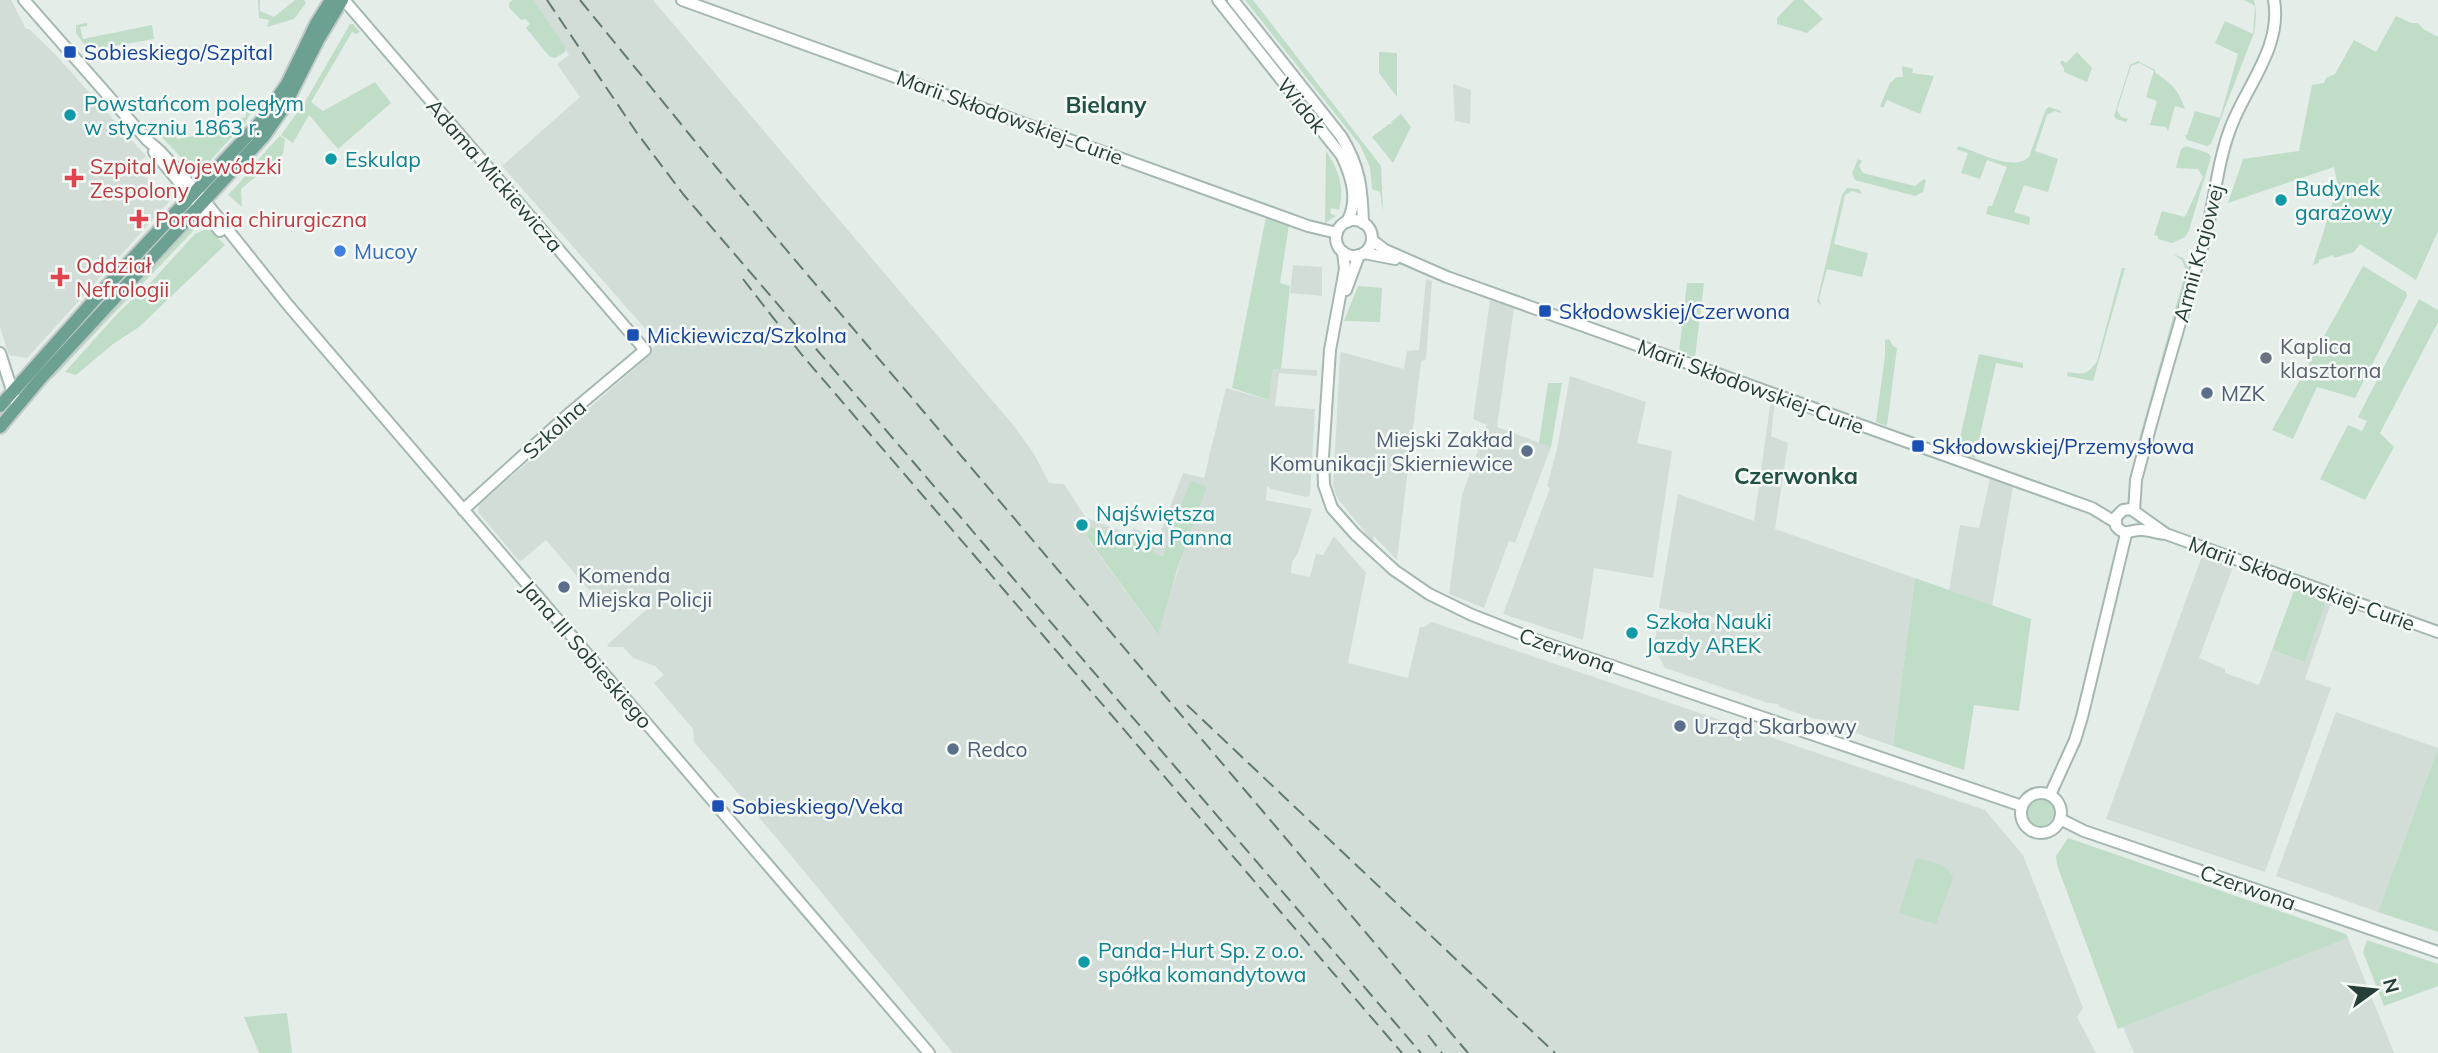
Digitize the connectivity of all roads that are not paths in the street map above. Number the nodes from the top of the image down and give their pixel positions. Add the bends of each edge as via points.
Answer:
1 (24, 0) edge
2 (331, 0) edge
3 (343, 0) edge
4 (682, 0) edge
5 (1218, 0) edge
6 (1233, 0) edge
7 (2274, 0) edge
8 (325, 17) junction
9 (197, 199) junction
10 (1348, 222) junction
11 (1363, 223) junction
12 (1338, 233) junction
13 (1372, 240) junction
14 (1343, 252) junction
15 (1361, 254) junction
16 (1411, 262) junction
17 (1338, 309) junction
18 (645, 349) joint
19 (0, 353) edge
20 (12, 391) junction
21 (0, 406) edge
22 (17, 407) junction
23 (0, 427) edge
24 (463, 510) junction
25 (2126, 514) junction
26 (2131, 532) junction
27 (2166, 534) junction
28 (2438, 632) edge
29 (2050, 795) junction
30 (2022, 806) junction
31 (2060, 819) junction
32 (2438, 952) edge
33 (929, 1053) edge

1 - 9 street, Jana III Sobieskiego
2 - 8 main road
3 - 8 main road
3 - 18 street, Adama Mickiewicza
4 - 12 street, Marii Skłodowskiej-Curie
5 - 10 street, Widok via 1342,156 1354,200
6 - 11 street, Widok via 1341,136 1357,167
7 - 25 street, Armii Krajowej via 2273,35 2232,122 2205,237
8 - 9 main road via 291,86
9 - 20 main road via 119,273
9 - 22 main road
9 - 24 street, Jana III Sobieskiego
10 - 11 street
10 - 12 street
11 - 13 street
12 - 14 street via 1337,243
13 - 15 street
13 - 16 street, Marii Skłodowskiej-Curie
14 - 15 street
14 - 17 street, Czerwona
15 - 16 street, Marii Skłodowskiej-Curie
15 - 17 street, Czerwona
16 - 25 street, Marii Skłodowskiej-Curie via 2092,508
17 - 30 street, Czerwona via 1330,350 1324,485 1336,513 1401,575 1438,600 1536,640
18 - 24 street, Szkolna
19 - 20 street
20 - 21 main road
20 - 22 street
22 - 23 main road
24 - 33 street, Jana III Sobieskiego
25 - 26 street, Armii Krajowej via 2140,524
25 - 26 street via 2118,529
25 - 27 street, Marii Skłodowskiej-Curie
26 - 27 street, Marii Skłodowskiej-Curie
26 - 29 street, Armii Krajowej via 2075,740
27 - 28 street, Marii Skłodowskiej-Curie
29 - 30 street via 2032,795
29 - 31 street via 2059,804
30 - 31 street via 2024,823 2035,832 2048,831
31 - 32 street, Czerwona

